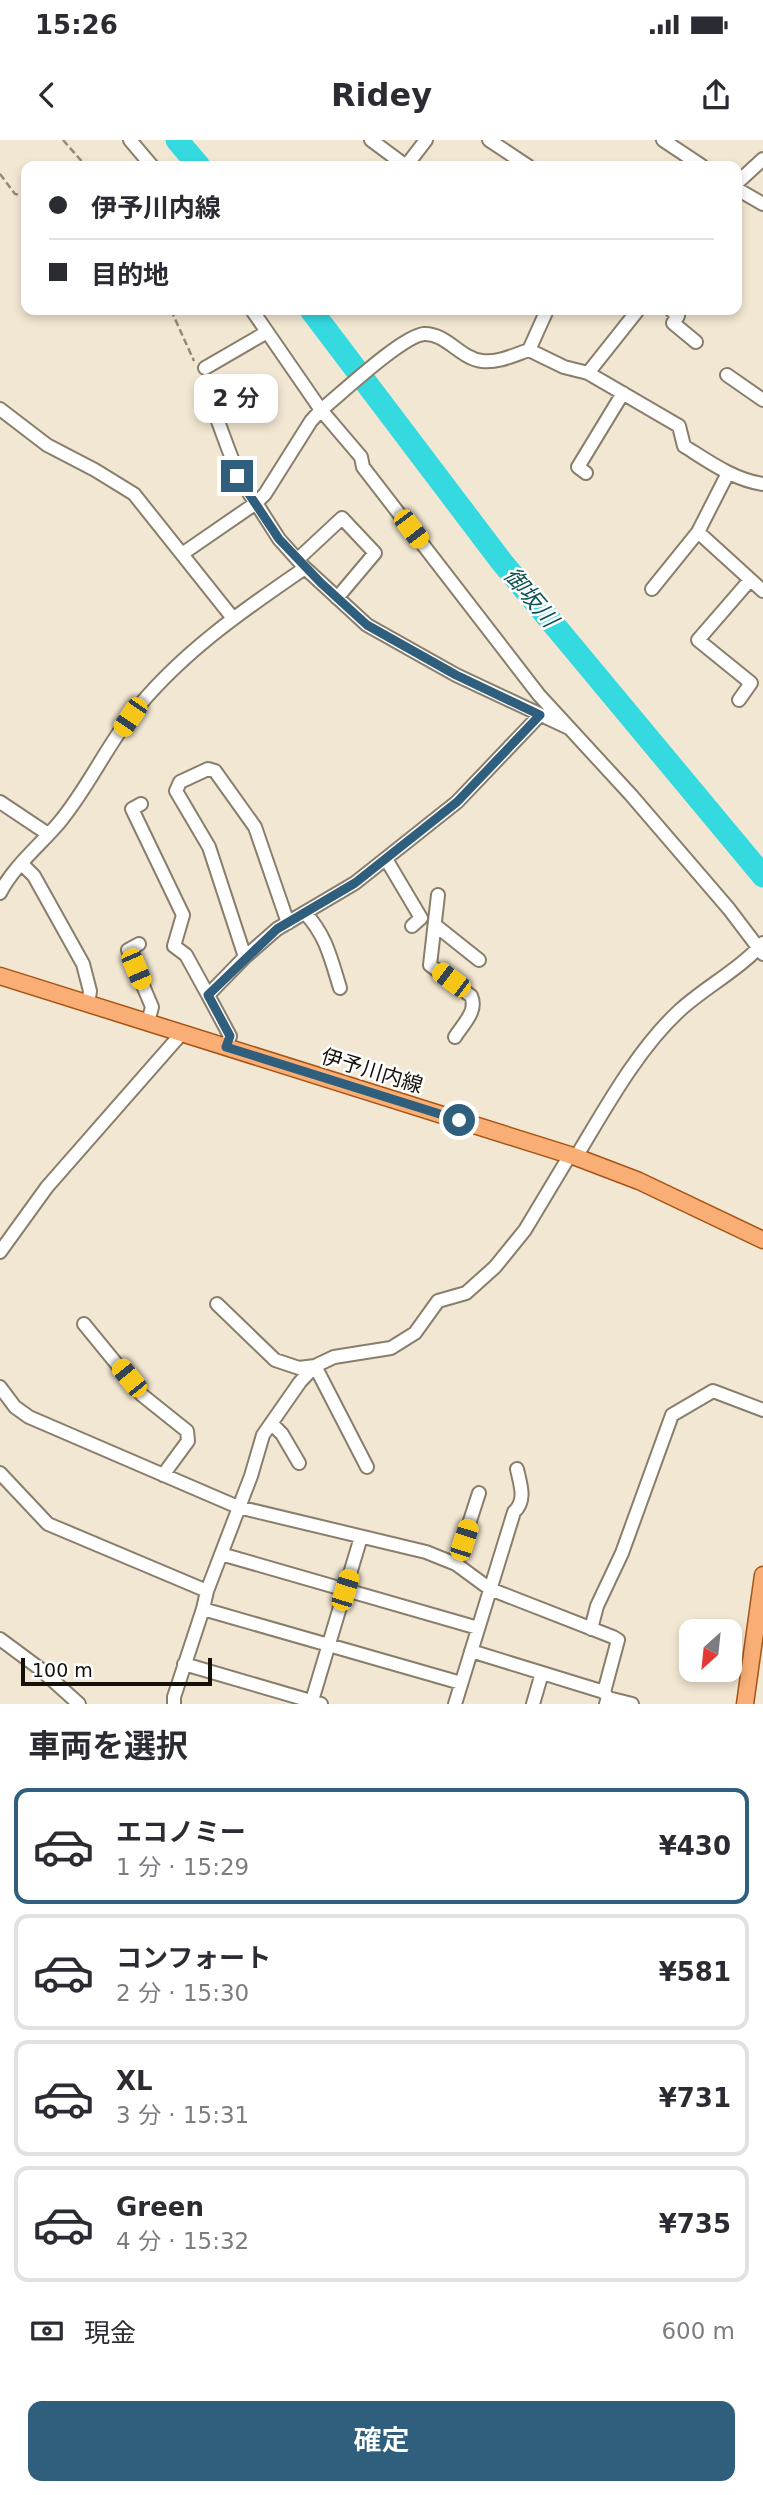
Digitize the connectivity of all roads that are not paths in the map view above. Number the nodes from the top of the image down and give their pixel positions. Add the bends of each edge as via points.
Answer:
1 (130, 140) edge
2 (371, 140) edge
3 (426, 140) edge
4 (489, 140) edge
5 (663, 140) edge
6 (763, 159) edge
7 (148, 161) edge
8 (399, 161) edge
9 (410, 161) edge
10 (520, 161) edge
11 (694, 161) edge
12 (742, 179) edge
13 (742, 192) edge
14 (763, 204) edge
15 (255, 315) edge
16 (545, 315) edge
17 (634, 315) edge
18 (677, 315) edge
19 (267, 332) junction
20 (696, 342) dead end
21 (529, 350) junction
22 (200, 370) road end
23 (589, 373) junction
24 (727, 374) dead end
25 (623, 393) junction
26 (763, 400) edge
27 (323, 408) junction
28 (0, 410) edge
29 (214, 411) road end
30 (586, 473) dead end
31 (728, 473) junction
32 (763, 484) edge
33 (256, 503) junction
34 (698, 533) junction
35 (182, 554) junction
36 (302, 564) junction
37 (750, 580) junction
38 (652, 589) dead end
39 (763, 591) edge
40 (337, 598) junction
41 (232, 617) junction
42 (739, 700) dead end
43 (540, 715) junction
44 (569, 728) junction
45 (0, 802) edge
46 (141, 804) dead end
47 (48, 834) junction
48 (386, 859) junction
49 (22, 864) junction
50 (0, 893) edge
51 (438, 895) dead end
52 (304, 913) junction
53 (435, 921) junction
54 (288, 923) junction
55 (139, 944) dead end
56 (762, 948) edge
57 (245, 957) junction
58 (479, 960) dead end
59 (0, 976) edge
60 (340, 988) dead end
61 (208, 995) junction
62 (88, 1004) junction
63 (148, 1022) junction
64 (182, 1033) junction
65 (455, 1037) dead end
66 (226, 1047) junction
67 (573, 1156) junction
68 (763, 1240) edge
69 (0, 1252) edge
70 (217, 1304) dead end
71 (84, 1324) dead end
72 (315, 1366) junction
73 (0, 1387) edge
74 (763, 1410) edge
75 (272, 1424) junction
76 (299, 1463) dead end
77 (367, 1467) dead end
78 (517, 1469) dead end
79 (0, 1473) edge
80 (163, 1475) junction
81 (479, 1493) dead end
82 (238, 1507) junction
83 (361, 1537) junction
84 (221, 1554) junction
85 (456, 1564) junction
86 (763, 1575) edge
87 (345, 1590) junction
88 (490, 1590) junction
89 (207, 1591) junction
90 (203, 1609) junction
91 (478, 1628) junction
92 (591, 1629) junction
93 (0, 1639) edge
94 (328, 1645) junction
95 (471, 1651) junction
96 (184, 1664) junction
97 (542, 1673) junction
98 (461, 1683) junction
99 (606, 1698) edge
100 (314, 1703) edge
101 (79, 1704) edge
102 (174, 1704) edge
103 (455, 1704) edge
104 (533, 1704) edge
105 (632, 1704) edge
106 (745, 1704) edge

1 - 7 street
2 - 8 street
3 - 9 street
4 - 10 street
5 - 11 street
6 - 12 street
13 - 14 street
15 - 19 street
16 - 21 street
17 - 23 street
18 - 20 street via 673,323
19 - 22 street
19 - 27 street
21 - 23 street
21 - 27 street via 497,361 480,361 428,334 418,335 395,348
23 - 25 street
24 - 26 street
25 - 30 street via 578,467
25 - 31 street via 680,426 684,446
27 - 33 street
27 - 44 street via 361,457 363,467
28 - 35 street via 47,445 134,494
29 - 33 street via 237,476
31 - 32 street
31 - 34 street
33 - 35 street
33 - 36 street
34 - 37 street
34 - 38 street
35 - 41 street
36 - 40 street
36 - 40 street via 342,518 375,553
36 - 41 street
37 - 39 street
37 - 42 street via 698,640 751,683
40 - 43 street via 392,640
41 - 47 street via 130,717
43 - 44 street
43 - 48 street via 457,802
44 - 56 street
45 - 47 street
46 - 61 street via 132,809 183,915 174,946 186,955
47 - 49 street
48 - 52 street
48 - 53 street via 416,922
49 - 50 street
49 - 62 street via 34,876 83,964 90,991
51 - 53 street
52 - 54 street
52 - 60 street via 327,943
53 - 58 street
53 - 65 street via 430,965 474,1003
54 - 57 street
54 - 57 street via 255,827 215,771 208,769 180,782 176,791 209,847
55 - 63 street via 128,950 152,1007
56 - 67 street via 678,1012
57 - 61 street
59 - 62 main road, 伊予川内線
61 - 66 street via 230,1036
62 - 63 main road, 伊予川内線
63 - 64 main road, 伊予川内線
64 - 66 main road, 伊予川内線
64 - 69 street via 47,1187
66 - 67 main road, 伊予川内線
67 - 68 main road, 伊予川内線 via 639,1181
67 - 72 street via 525,1230 466,1293 438,1301 415,1334 391,1348 334,1357
70 - 72 street via 275,1360 299,1368
71 - 80 street via 142,1395 187,1431 188,1441
72 - 75 street
72 - 77 street
73 - 80 street via 29,1417
74 - 92 street via 713,1391 672,1415
75 - 76 street
75 - 82 street via 263,1435
78 - 88 street via 523,1494
79 - 89 street via 47,1524
80 - 82 street
81 - 85 street
82 - 83 street
82 - 84 street
83 - 85 street
83 - 87 street
84 - 87 street
84 - 89 street
85 - 88 street
86 - 106 main road
87 - 91 street
87 - 94 street
88 - 91 street
88 - 92 street
89 - 90 street
90 - 94 street
90 - 96 street
91 - 95 street
92 - 99 street via 618,1640
93 - 101 street
94 - 98 street
94 - 100 street
95 - 97 street
95 - 98 street
96 - 100 street
96 - 102 street
97 - 99 street
97 - 104 street
98 - 103 street
99 - 105 street

